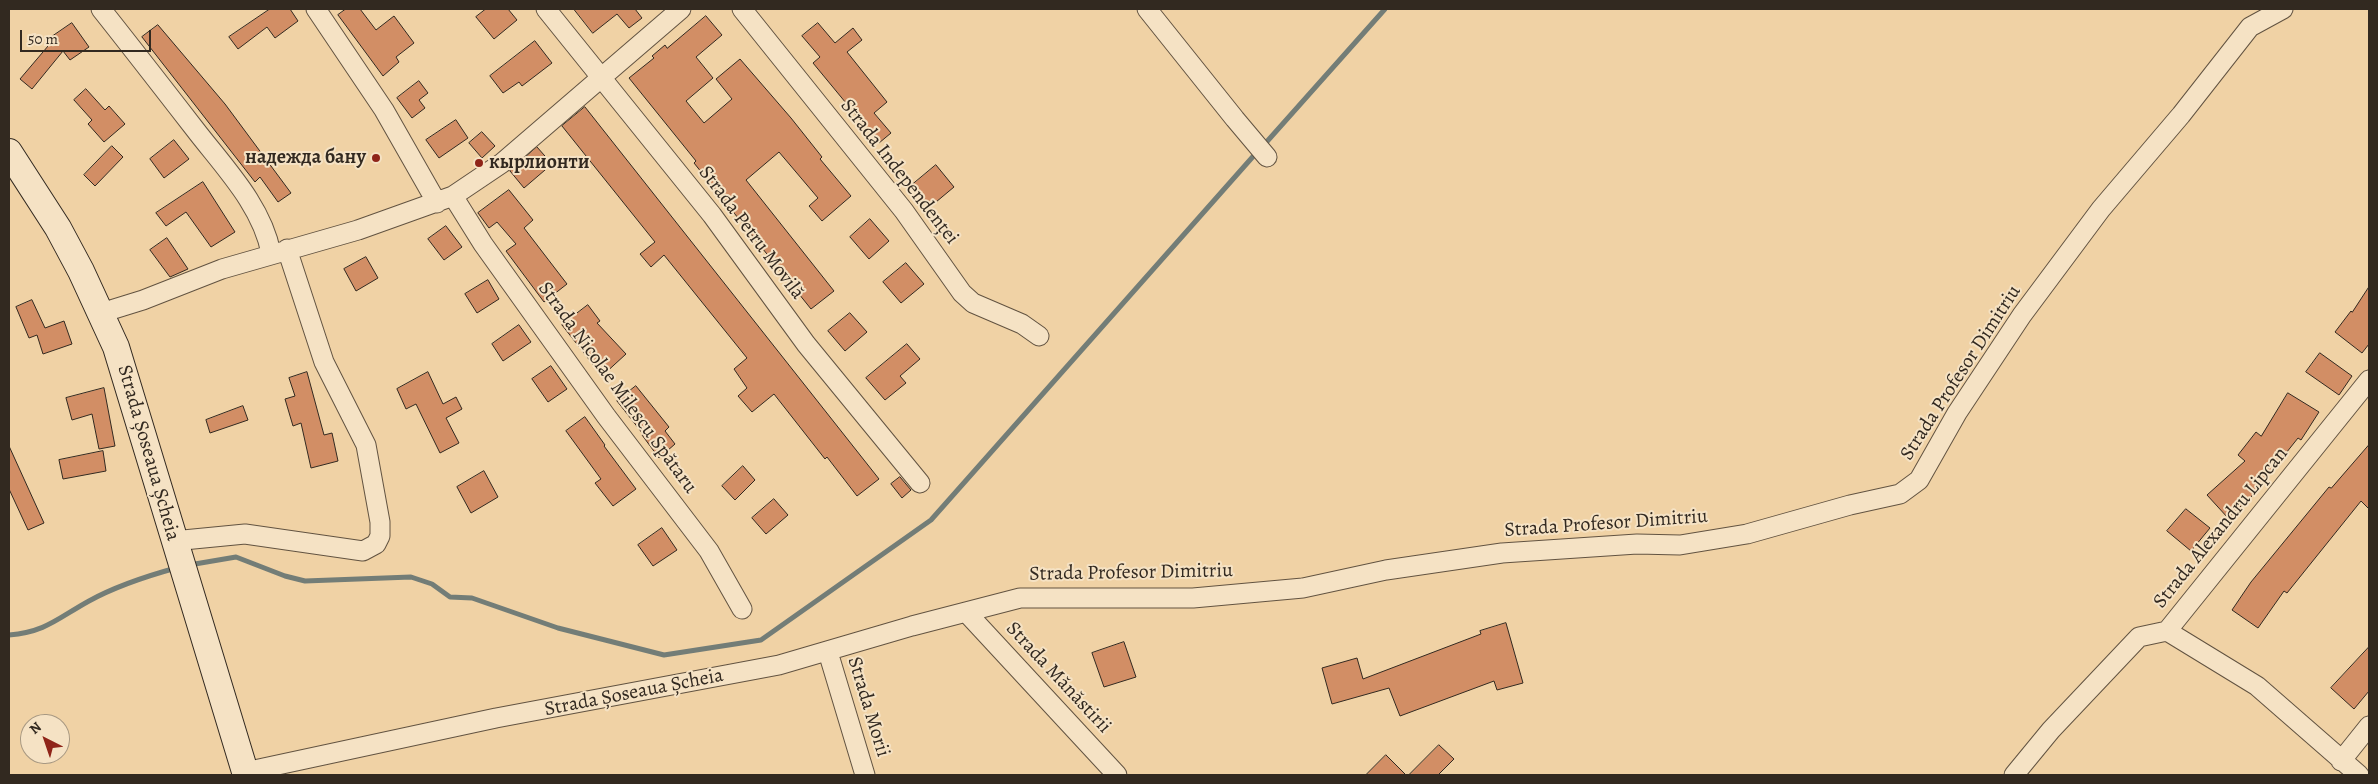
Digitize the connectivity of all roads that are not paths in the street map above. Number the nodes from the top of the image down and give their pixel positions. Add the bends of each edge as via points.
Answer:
1 (101, 9) edge
2 (316, 9) edge
3 (546, 9) edge
4 (681, 9) edge
5 (742, 9) edge
6 (1147, 9) edge
7 (2283, 9) edge
8 (600, 77) junction
9 (9, 152) edge
10 (1267, 157) dead end
11 (445, 200) junction
12 (279, 251) junction
13 (101, 313) junction
14 (1039, 336) dead end
15 (2369, 380) edge
16 (920, 483) dead end
17 (178, 556) junction
18 (1020, 598) joint
19 (742, 609) dead end
20 (966, 612) junction
21 (2167, 631) junction
22 (828, 652) junction
23 (2369, 726) edge
24 (2341, 761) junction
25 (245, 774) edge
26 (865, 775) edge
27 (1117, 775) edge
28 (2014, 775) edge
29 (2359, 775) edge

1 - 12 street via 234,180
2 - 11 street, Strada Nicolae Milescu Spătaru
3 - 8 street, Strada Petru Movilă
4 - 8 street
5 - 14 street, Strada Independenței via 904,211 962,293 973,303 1022,324
6 - 10 street
7 - 18 street, Strada Profesor Dimitriu via 2250,28 2101,210 2017,324 1957,413 1919,480 1900,494 1747,534 1680,545 1637,544 1502,553 1386,570 1303,588 1193,598
8 - 11 street via 502,163
8 - 16 street, Strada Petru Movilă via 712,216 806,344
9 - 13 main road, Strada Șoseaua Șcheia via 58,228
11 - 12 street via 358,230
11 - 19 street, Strada Nicolae Milescu Spătaru via 483,244 708,552
12 - 13 street
12 - 17 street via 324,362 366,445 380,536 376,544 363,551 245,534
13 - 17 main road, Strada Șoseaua Șcheia via 119,355
15 - 21 street, Strada Alexandru Lipcan
17 - 25 main road, Strada Șoseaua Șcheia
18 - 20 street, Strada Șoseaua Șcheia
20 - 22 street, Strada Șoseaua Șcheia
20 - 27 street, Strada Mănăstirii
21 - 24 street via 2258,686
21 - 28 street, Strada Alexandru Lipcan via 2139,637 2051,730
22 - 25 street, Strada Șoseaua Șcheia via 779,665 496,718
22 - 26 street, Strada Morii
23 - 24 street
24 - 29 street

